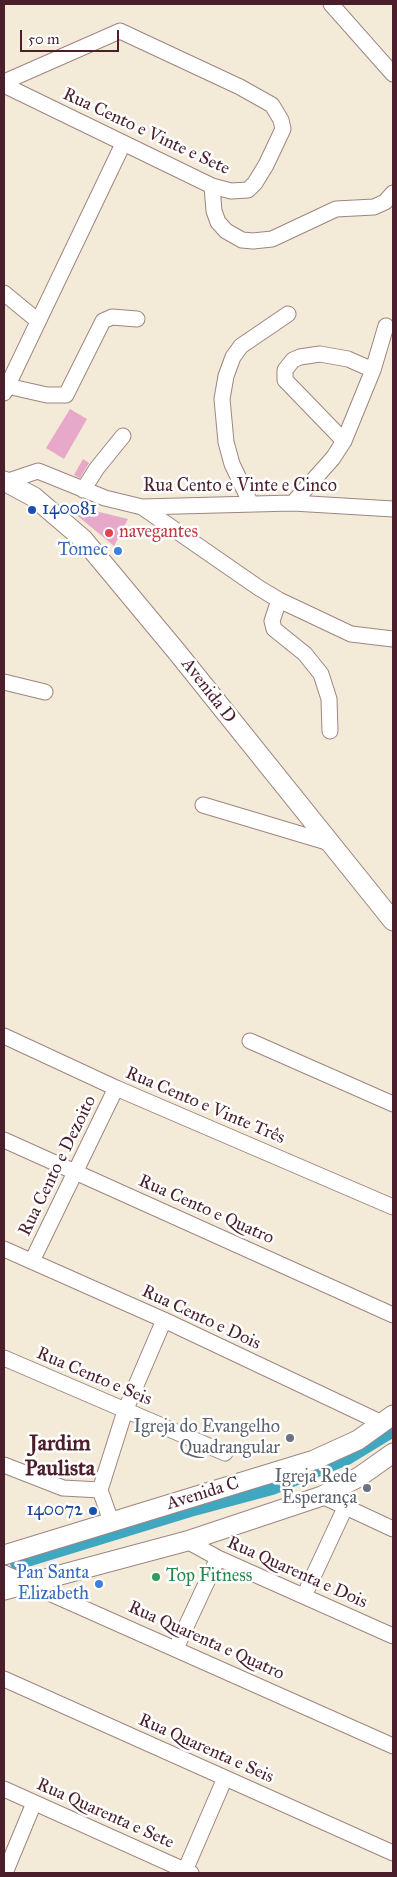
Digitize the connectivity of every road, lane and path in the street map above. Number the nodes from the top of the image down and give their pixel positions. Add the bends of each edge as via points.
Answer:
1 (331, 4) edge
2 (393, 74) edge
3 (4, 84) edge
4 (124, 144) junction
5 (212, 186) junction
6 (393, 192) edge
7 (4, 293) edge
8 (288, 314) dead end
9 (137, 319) dead end
10 (38, 321) junction
11 (386, 326) dead end
12 (373, 370) junction
13 (5, 390) edge
14 (123, 436) dead end
15 (344, 441) junction
16 (4, 482) edge
17 (83, 490) junction
18 (293, 503) junction
19 (251, 504) junction
20 (142, 507) junction
21 (393, 509) edge
22 (279, 600) junction
23 (393, 639) edge
24 (4, 682) edge
25 (46, 692) dead end
26 (330, 731) dead end
27 (203, 805) dead end
28 (330, 843) junction
29 (393, 921) edge
30 (4, 1036) edge
31 (250, 1041) dead end
32 (116, 1088) junction
33 (393, 1104) edge
34 (4, 1140) edge
35 (77, 1172) junction
36 (393, 1207) edge
37 (4, 1249) edge
38 (32, 1261) junction
39 (393, 1315) edge
40 (164, 1320) junction
41 (4, 1358) edge
42 (125, 1411) junction
43 (388, 1419) edge
44 (225, 1453) dead end
45 (393, 1453) edge
46 (4, 1465) edge
47 (100, 1490) junction
48 (322, 1496) junction
49 (345, 1508) junction
50 (111, 1521) junction
51 (393, 1529) edge
52 (186, 1541) junction
53 (4, 1555) edge
54 (218, 1558) junction
55 (4, 1573) edge
56 (27, 1583) junction
57 (4, 1590) edge
58 (304, 1596) junction
59 (393, 1636) edge
60 (176, 1648) junction
61 (4, 1679) edge
62 (393, 1746) edge
63 (225, 1778) junction
64 (4, 1789) edge
65 (34, 1802) junction
66 (393, 1853) edge
67 (187, 1872) edge
68 (5, 1873) edge

1 - 2 street
3 - 4 street, Rua Cento e Vinte e Sete
3 - 5 street, Rua Cento e Vinte e Sete via 120,31 240,87 272,105 283,129 266,165 248,190 231,192
4 - 5 street, Rua Cento e Vinte e Sete
4 - 10 street
5 - 6 street via 218,222 242,240 253,241 272,239 336,208 374,207 385,202
7 - 10 street
8 - 19 street via 242,346 233,356 226,376 222,399 226,442 232,464
9 - 13 street via 112,317 102,321 66,395
10 - 13 street
11 - 12 street
12 - 15 street
12 - 15 street via 348,359 320,354 293,360 284,370 285,380
14 - 17 street
15 - 18 street
16 - 17 street, Rua Cento e Vinte e Cinco via 38,471
16 - 28 main road, Avenida D via 34,497 83,539
17 - 20 street, Rua Cento e Vinte e Cinco
18 - 19 street, Rua Cento e Vinte e Cinco
18 - 21 street, Rua Cento e Vinte e Cinco
19 - 20 street, Rua Cento e Vinte e Cinco
20 - 22 street
22 - 23 street via 350,634
22 - 26 street via 272,621 274,628 305,654 320,674 329,699
24 - 25 street
27 - 28 street
28 - 29 main road, Avenida D
30 - 32 street, Rua Cento e Vinte Três
31 - 33 street
32 - 35 street, Rua Cento e Dezoito
32 - 36 street, Rua Cento e Vinte Três
34 - 35 street, Rua Cento e Quatro
35 - 38 street, Rua Cento e Dezoito
35 - 39 street, Rua Cento e Quatro
37 - 38 street, Rua Cento e Dois
38 - 40 street, Rua Cento e Dois
40 - 42 street
40 - 43 street, Rua Cento e Dois
41 - 42 street, Rua Cento e Seis
42 - 44 street, Rua Cento e Seis
42 - 47 street
43 - 50 main road, Avenida C via 358,1440 314,1460
45 - 48 main road via 359,1477
46 - 47 street via 63,1488
47 - 50 street
48 - 49 street
48 - 52 main road
49 - 51 street
49 - 58 street
50 - 53 main road, Avenida C
52 - 54 street, Rua Quarenta e Dois
52 - 56 main road
54 - 58 street, Rua Quarenta e Dois
54 - 60 street
55 - 56 street, Rua Quarenta e Quatro
56 - 57 main road
56 - 60 street, Rua Quarenta e Quatro
58 - 59 street, Rua Quarenta e Dois
60 - 62 street, Rua Quarenta e Quatro
61 - 63 street, Rua Quarenta e Seis
63 - 66 street, Rua Quarenta e Seis
63 - 67 street
64 - 65 street, Rua Quarenta e Sete
65 - 67 street, Rua Quarenta e Sete
65 - 68 street

